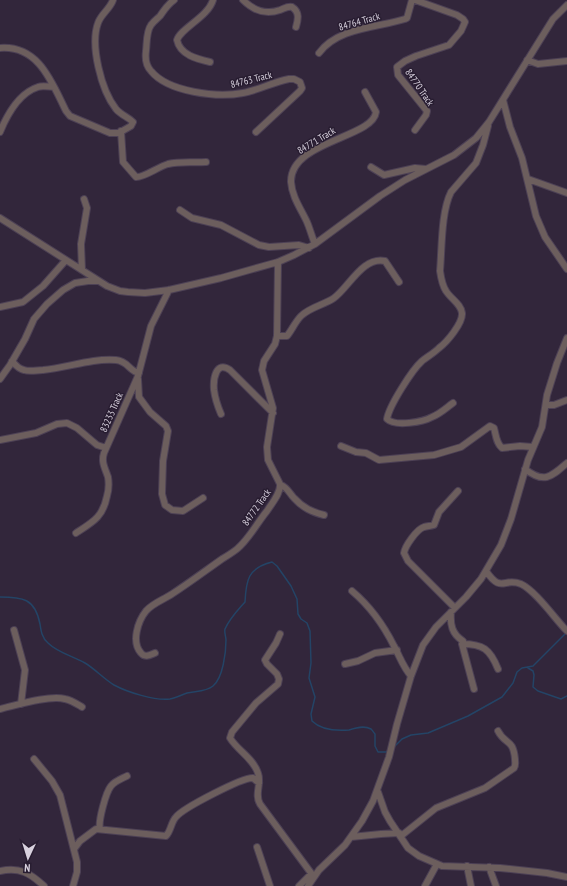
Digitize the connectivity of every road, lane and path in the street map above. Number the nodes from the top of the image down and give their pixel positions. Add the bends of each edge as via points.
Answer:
1 (113, 0) edge
2 (174, 0) edge
3 (213, 0) edge
4 (243, 0) edge
5 (412, 0) edge
6 (415, 0) edge
7 (567, 5) edge
8 (296, 28) dead end
9 (0, 48) edge
10 (319, 53) dead end
11 (527, 60) junction
12 (567, 61) edge
13 (210, 62) dead end
14 (54, 87) junction
15 (365, 92) dead end
16 (503, 100) junction
17 (489, 122) junction
18 (415, 130) dead end
19 (0, 132) edge
20 (121, 132) junction
21 (256, 132) dead end
22 (206, 162) dead end
23 (371, 167) dead end
24 (426, 169) junction
25 (528, 179) junction
26 (567, 193) edge
27 (84, 199) dead end
28 (180, 210) dead end
29 (0, 218) edge
30 (315, 244) junction
31 (309, 248) junction
32 (66, 260) junction
33 (278, 262) junction
34 (567, 269) edge
35 (82, 270) junction
36 (99, 281) junction
37 (399, 282) dead end
38 (169, 290) junction
39 (0, 307) edge
40 (277, 336) junction
41 (567, 338) edge
42 (12, 361) junction
43 (138, 375) junction
44 (0, 379) edge
45 (567, 400) edge
46 (453, 403) dead end
47 (546, 405) junction
48 (273, 413) junction
49 (221, 414) dead end
50 (0, 440) edge
51 (341, 446) dead end
52 (533, 447) junction
53 (106, 448) junction
54 (567, 463) edge
55 (525, 469) junction
56 (281, 485) junction
57 (458, 491) dead end
58 (203, 498) dead end
59 (324, 515) dead end
60 (76, 533) dead end
61 (486, 571) junction
62 (352, 591) dead end
63 (453, 610) junction
64 (14, 630) dead end
65 (567, 632) edge
66 (280, 634) dead end
67 (462, 644) junction
68 (396, 650) junction
69 (155, 653) dead end
70 (345, 664) dead end
71 (498, 669) dead end
72 (411, 676) junction
73 (474, 689) dead end
74 (21, 704) junction
75 (82, 707) dead end
76 (0, 709) edge
77 (498, 731) dead end
78 (34, 759) dead end
79 (127, 776) dead end
80 (259, 783) junction
81 (378, 792) junction
82 (100, 829) junction
83 (400, 834) junction
84 (351, 837) junction
85 (257, 847) dead end
86 (74, 849) junction
87 (437, 864) junction
88 (467, 866) junction
89 (489, 867) junction
90 (0, 871) edge
91 (313, 875) junction
92 (567, 877) edge
93 (44, 886) edge
94 (73, 886) edge
95 (270, 886) edge
96 (299, 886) edge
97 (308, 886) edge
98 (425, 886) edge
99 (471, 886) edge
100 (496, 886) edge

1 - 20 street via 98,21 95,45 99,68 111,102 121,114 133,122
2 - 21 street, 84763 Track via 164,8 148,33 146,62 151,72 161,79 188,90 219,95 242,93 289,79 300,82 300,91
3 - 13 street via 177,40 186,53
4 - 8 street via 265,12 292,7 297,13
5 - 10 street, 84764 Track via 407,18 336,38
6 - 18 street, 84770 Track via 457,15 464,21 464,26 449,45 416,56 397,68 398,75 426,111 426,115
7 - 11 street via 553,20
9 - 14 street via 19,50 33,58
11 - 12 street via 538,64
11 - 16 street
14 - 19 street via 37,87 25,94 12,108
14 - 20 street via 70,116 105,132
15 - 30 street, 84771 Track via 376,112 373,120 363,128 335,139 306,156 292,173 294,197
16 - 17 street
16 - 25 street
17 - 24 street via 464,148
17 - 46 street via 476,163 452,192 445,213 440,271 446,292 461,308 462,317 444,344 411,375 387,419 398,423 428,419
20 - 22 street via 123,162 136,177 170,164
23 - 24 street via 384,175 415,168
24 - 30 street via 380,196
25 - 26 street
25 - 34 street via 540,226
27 - 35 street via 87,205 81,244
28 - 31 street via 192,218 221,225 259,245
29 - 32 street
30 - 31 street
31 - 33 street
32 - 35 street
32 - 39 street via 43,286 23,302
33 - 38 street
33 - 40 street, 84772 Track
35 - 36 street
36 - 38 street via 128,292
36 - 42 street via 75,283 47,304 34,319
37 - 40 street via 385,261 369,263 339,294 305,312 287,336
38 - 43 street, 83233 Track via 151,326
40 - 48 street, 84772 Track via 262,370
41 - 47 street
42 - 43 street via 19,368 32,371 117,360 124,362
42 - 44 street
43 - 53 street, 83233 Track
43 - 58 street via 139,397 168,431 163,461 162,494 165,505 172,510 183,511
45 - 47 street
47 - 52 street via 542,427
48 - 49 street via 230,370 221,367 216,372 214,386
48 - 56 street, 84772 Track via 267,447 268,460
50 - 53 street via 36,433 62,423 73,425 97,445
51 - 52 street via 366,453 379,460 434,455 458,448 490,426 494,428 502,448
52 - 55 street
53 - 60 street, 83233 Track via 102,459 109,487 106,502 97,518
54 - 55 street via 543,478 536,477
55 - 61 street via 501,545
56 - 59 street via 305,508
56 - 69 street, 84772 Track via 270,506 241,545 145,612 137,626 137,643 145,656
57 - 63 street via 439,512 434,525 418,530 404,553
61 - 63 street
61 - 65 street via 498,584 515,583 530,590
62 - 68 street via 375,613
63 - 67 street via 450,623 452,631 463,641
63 - 72 street via 423,645
64 - 74 street via 25,670
66 - 80 street via 265,660 277,674 278,684 256,704 230,737 255,766
67 - 71 street via 475,644 486,650
67 - 73 street
68 - 70 street via 375,653
68 - 72 street
72 - 81 street
74 - 75 street via 58,698
74 - 76 street
77 - 83 street via 513,746 514,768 486,788 436,808
78 - 86 street via 60,795
79 - 82 street via 108,789 99,821
80 - 82 street via 253,778 244,779 201,800 175,818 166,836
80 - 91 street via 257,796 260,804
81 - 83 street via 385,812
81 - 84 street
82 - 86 street via 83,838
83 - 84 street
83 - 87 street via 414,853
84 - 91 street via 337,854
85 - 95 street
86 - 94 street via 77,872
87 - 88 street
87 - 98 street
88 - 89 street
88 - 99 street
89 - 92 street via 529,870
89 - 100 street
90 - 93 street via 24,872
91 - 96 street
91 - 97 street

